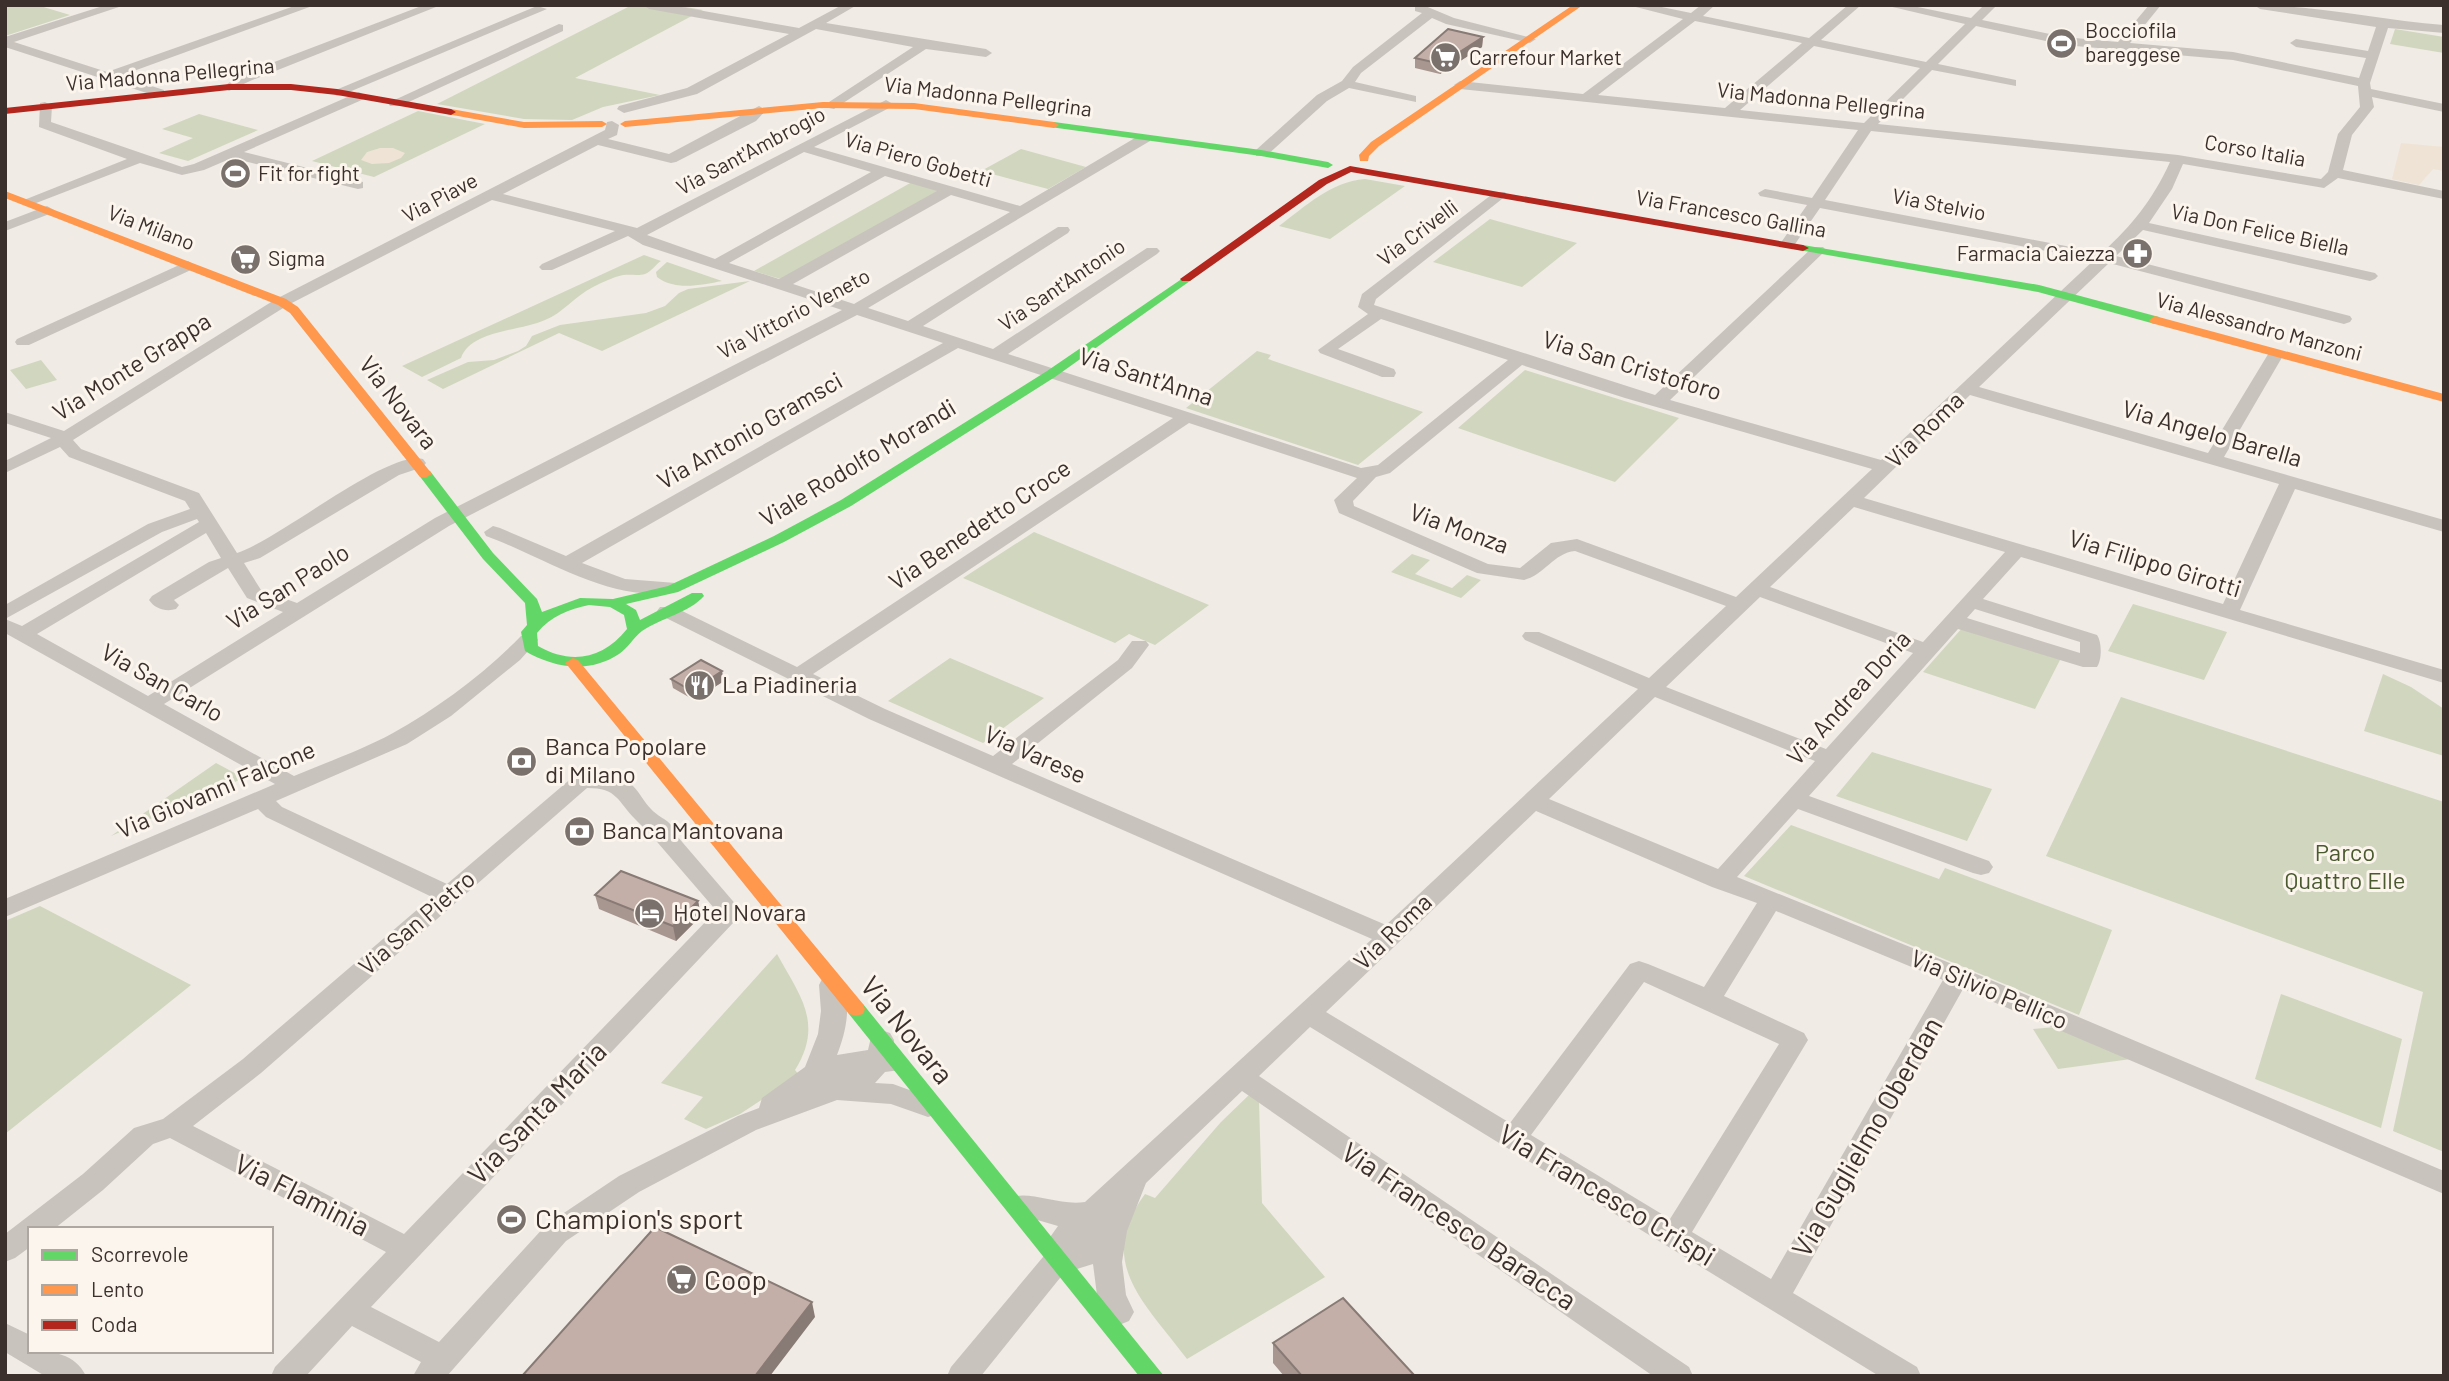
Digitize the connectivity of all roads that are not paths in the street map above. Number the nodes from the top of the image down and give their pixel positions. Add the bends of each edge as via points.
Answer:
1 (119, 5) edge
2 (309, 5) edge
3 (435, 5) edge
4 (649, 5) edge
5 (850, 5) edge
6 (1579, 5) edge
7 (1634, 5) edge
8 (1709, 5) edge
9 (1855, 5) edge
10 (1890, 5) edge
11 (1992, 5) edge
12 (2155, 5) edge
13 (2260, 5) edge
14 (541, 9) dead end
15 (1692, 18) junction
16 (1974, 22) junction
17 (815, 24) junction
18 (2383, 24) junction
19 (559, 28) dead end
20 (2444, 29) edge
21 (801, 32) junction
22 (1530, 39) junction
23 (5, 42) edge
24 (1811, 42) junction
25 (2296, 43) dead end
26 (924, 45) junction
27 (2121, 46) junction
28 (986, 53) dead end
29 (2373, 55) junction
30 (1928, 66) junction
31 (108, 76) junction
32 (2011, 83) dead end
33 (1347, 84) junction
34 (1460, 85) junction
35 (229, 87) junction
36 (2364, 87) junction
37 (337, 92) junction
38 (159, 93) junction
39 (359, 96) junction
40 (1586, 98) junction
41 (395, 103) junction
42 (886, 104) junction
43 (1418, 104) junction
44 (834, 105) junction
45 (45, 106) junction
46 (2444, 108) edge
47 (759, 110) junction
48 (5, 111) edge
49 (1728, 113) junction
50 (619, 118) junction
51 (1867, 127) junction
52 (1145, 138) junction
53 (596, 140) junction
54 (1375, 144) junction
55 (803, 148) junction
56 (230, 153) junction
57 (1261, 153) junction
58 (138, 159) junction
59 (1334, 159) junction
60 (2178, 159) junction
61 (1357, 165) junction
62 (883, 171) junction
63 (2335, 173) junction
64 (1323, 182) junction
65 (358, 185) dead end
66 (948, 191) junction
67 (1765, 193) dead end
68 (5, 194) edge
69 (491, 195) junction
70 (1500, 195) junction
71 (2444, 195) edge
72 (26, 202) junction
73 (1815, 203) junction
74 (47, 210) junction
75 (1021, 211) junction
76 (2140, 225) junction
77 (5, 227) edge
78 (1063, 230) dead end
79 (632, 232) junction
80 (1788, 244) junction
81 (1818, 250) junction
82 (1152, 251) dead end
83 (2106, 258) junction
84 (718, 263) junction
85 (188, 266) junction
86 (547, 267) dead end
87 (2370, 276) dead end
88 (782, 284) junction
89 (2064, 296) junction
90 (282, 302) junction
91 (856, 309) junction
92 (1373, 310) junction
93 (2344, 319) dead end
94 (910, 327) junction
95 (23, 342) dead end
96 (957, 342) junction
97 (996, 354) junction
98 (2276, 354) junction
99 (1520, 358) junction
100 (1388, 373) dead end
101 (1051, 374) junction
102 (1967, 390) junction
103 (2444, 398) edge
104 (1007, 401) junction
105 (1659, 401) junction
106 (1188, 415) junction
107 (5, 417) edge
108 (63, 439) junction
109 (2213, 460) junction
110 (417, 463) junction
111 (1886, 467) junction
112 (5, 468) edge
113 (1368, 474) junction
114 (2289, 482) junction
115 (894, 492) dead end
116 (1852, 500) junction
117 (861, 513) dead end
118 (456, 514) junction
119 (206, 517) junction
120 (2444, 526) edge
121 (484, 534) junction
122 (518, 540) junction
123 (2017, 550) junction
124 (504, 559) junction
125 (234, 561) junction
126 (568, 562) junction
127 (534, 582) dead end
128 (687, 583) joint
129 (1756, 589) junction
130 (556, 593) dead end
131 (604, 597) junction
132 (1971, 602) junction
133 (169, 605) dead end
134 (1740, 605) junction
135 (299, 611) junction
136 (667, 611) junction
137 (5, 613) edge
138 (2228, 614) junction
139 (1954, 621) junction
140 (635, 629) junction
141 (13, 630) edge
142 (531, 632) junction
143 (1532, 636) dead end
144 (1139, 645) dead end
145 (1927, 650) junction
146 (548, 660) junction
147 (573, 663) junction
148 (798, 675) junction
149 (2444, 677) edge
150 (1652, 688) junction
151 (615, 689) dead end
152 (148, 705) junction
153 (443, 711) junction
154 (620, 718) junction
155 (1830, 759) junction
156 (995, 766) junction
157 (294, 785) junction
158 (261, 798) junction
159 (1794, 799) junction
160 (1532, 800) junction
161 (701, 818) junction
162 (663, 827) junction
163 (1981, 867) dead end
164 (1720, 881) junction
165 (449, 895) junction
166 (1772, 899) junction
167 (5, 909) edge
168 (1388, 936) junction
169 (829, 976) junction
170 (1958, 976) junction
171 (1709, 1000) junction
172 (1308, 1014) junction
173 (888, 1056) junction
174 (1241, 1077) junction
175 (820, 1086) junction
176 (939, 1111) junction
177 (184, 1134) junction
178 (1513, 1139) junction
179 (2444, 1183) edge
180 (1004, 1194) junction
181 (1106, 1212) junction
182 (35, 1227) edge
183 (28, 1232) edge
184 (1674, 1236) junction
185 (407, 1249) junction
186 (5, 1250) edge
187 (1057, 1261) junction
188 (1775, 1298) junction
189 (349, 1310) junction
190 (5, 1336) edge
191 (28, 1350) edge
192 (33, 1353) edge
193 (436, 1367) edge
194 (1148, 1369) edge
195 (71, 1376) edge
196 (286, 1376) edge
197 (962, 1376) edge
198 (1678, 1376) edge
199 (1906, 1376) edge

1 - 23 street
2 - 31 street
3 - 35 street
4 - 21 street
5 - 17 street, Via Piave
6 - 22 street, Viale Rodolfo Morandi
7 - 15 street
8 - 15 street
9 - 24 street
10 - 16 street
11 - 16 street
12 - 27 street
13 - 18 street
14 - 37 street, Via Madonna Pellegrina
15 - 24 street
15 - 40 street
16 - 27 street via 2064,41
16 - 30 street
17 - 21 street, Via Piave
17 - 26 street
18 - 20 street
18 - 29 street
19 - 41 street
21 - 50 street, Via Piave via 692,91
22 - 33 street via 1450,21 1424,10
22 - 34 street, Viale Rodolfo Morandi
23 - 31 street
24 - 30 street
24 - 49 street
25 - 29 street
26 - 28 street
26 - 44 street
27 - 36 street via 2233,56
29 - 36 street
30 - 32 street
30 - 51 street
31 - 38 street
33 - 43 street
33 - 57 street via 1322,98
34 - 40 street, Via Madonna Pellegrina
34 - 43 street, Viale Rodolfo Morandi via 1441,99
35 - 37 street, Via Madonna Pellegrina
35 - 38 street, Via Madonna Pellegrina
36 - 46 street
36 - 63 street via 2367,107 2345,134
37 - 39 street, Via Madonna Pellegrina
38 - 45 street, Via Madonna Pellegrina
39 - 41 street, Via Madonna Pellegrina
39 - 56 street
40 - 49 street, Via Madonna Pellegrina
41 - 50 street, Via Madonna Pellegrina via 511,124 570,125
42 - 44 street, Via Madonna Pellegrina
42 - 52 street, Via Madonna Pellegrina
42 - 55 street, Via Sant'Ambrogio
43 - 54 street, Viale Rodolfo Morandi
44 - 47 street, Via Madonna Pellegrina
45 - 48 street, Via Madonna Pellegrina
45 - 58 street via 44,124
47 - 50 street, Via Madonna Pellegrina via 667,119
47 - 53 street via 671,159
49 - 51 street, Via Madonna Pellegrina
50 - 53 street, Via Piave via 612,132
51 - 60 street, Via Madonna Pellegrina
51 - 73 street
52 - 57 street, Via Madonna Pellegrina
52 - 75 street, Via Vittorio Veneto
53 - 69 street, Via Piave
54 - 59 street, Viale Rodolfo Morandi
54 - 61 street, Viale Rodolfo Morandi
55 - 62 street, Via Piero Gobetti
55 - 79 street, Via Sant'Ambrogio
56 - 58 street via 176,171
56 - 65 street
57 - 59 street, Via Madonna Pellegrina
58 - 72 street
59 - 61 street, Via Madonna Pellegrina
59 - 64 street, Viale Rodolfo Morandi
60 - 63 street, Corso Italia via 2324,184
60 - 76 street, Via Roma via 2165,189
61 - 64 street, Viale Rodolfo Morandi
61 - 70 street, Via Francesco Gallina via 1389,177
62 - 66 street, Via Piero Gobetti
62 - 84 street
63 - 71 street, Corso Italia
64 - 101 street, Viale Rodolfo Morandi
66 - 75 street, Via Piero Gobetti
66 - 88 street
67 - 73 street, Via Stelvio
68 - 72 street, Via Milano
69 - 79 street, Via Sant'Anna
69 - 90 street, Via Piave
70 - 80 street, Via Francesco Gallina
70 - 92 street, Via Crivelli via 1368,297
72 - 74 street, Via Milano
73 - 80 street
73 - 83 street, Via Stelvio
74 - 77 street
74 - 85 street, Via Milano
75 - 91 street, Via Vittorio Veneto
76 - 83 street, Via Roma
76 - 87 street, Via Don Felice Biella
78 - 94 street
79 - 84 street, Via Sant'Anna
79 - 86 street
80 - 81 street, Via Francesco Gallina
81 - 89 street, Via Francesco Gallina
81 - 105 street
82 - 97 street, Via Sant'Antonio
83 - 89 street, Via Roma
83 - 93 street, Via Stelvio
84 - 88 street, Via Sant'Anna
85 - 90 street, Via Milano
85 - 95 street
88 - 91 street, Via Sant'Anna
89 - 98 street, Via Alessandro Manzoni
89 - 102 street, Via Roma
90 - 108 street, Via Monte Grappa
90 - 110 street, Via Novara via 302,320
91 - 94 street, Via Sant'Anna
91 - 118 street, Via Vittorio Veneto
92 - 99 street, Via San Cristoforo
92 - 100 street, Via Crivelli via 1326,351
94 - 96 street, Via Sant'Anna
96 - 97 street, Via Sant'Anna
96 - 126 street, Via Antonio Gramsci
97 - 101 street, Via Sant'Anna
98 - 103 street, Via Alessandro Manzoni
98 - 109 street
99 - 105 street, Via San Cristoforo
99 - 113 street via 1384,469
101 - 104 street, Viale Rodolfo Morandi
101 - 106 street, Via Sant'Anna
102 - 109 street, Via Angelo Barella
102 - 111 street, Via Roma
104 - 115 street, Viale Rodolfo Morandi
104 - 128 street, Viale Rodolfo Morandi via 846,503
105 - 111 street, Via San Cristoforo
106 - 113 street, Via Sant'Anna
106 - 148 street, Via Benedetto Croce
107 - 108 street
108 - 112 street, Via Monte Grappa
108 - 119 street via 75,453 192,497
109 - 114 street, Via Angelo Barella
110 - 118 street, Via Novara
110 - 125 street via 393,471
111 - 116 street, Via Roma
113 - 134 street, Via Monza via 1343,500 1346,509 1493,571 1524,574 1559,547 1577,545
114 - 120 street, Via Angelo Barella
114 - 138 street
116 - 123 street, Via Filippo Girotti
116 - 129 street, Via Roma
117 - 136 street, Viale Rodolfo Morandi
118 - 121 street, Via Novara
118 - 135 street, Via San Paolo
119 - 125 street
119 - 137 street via 155,528
119 - 141 street
121 - 122 street
121 - 124 street, Via Novara
121 - 142 street, Via Novara via 488,556 532,602
122 - 124 street via 503,553
122 - 126 street
123 - 132 street, Via Andrea Doria
123 - 138 street, Via Filippo Girotti
124 - 127 street, Via Novara
125 - 133 street via 216,566 159,600
125 - 135 street via 254,594
126 - 131 street
128 - 131 street
129 - 134 street, Via Roma
129 - 145 street
130 - 131 street
131 - 140 street via 631,613
131 - 142 street via 557,609
132 - 139 street, Via Andrea Doria
132 - 139 street via 2090,639 2090,663
134 - 150 street, Via Roma
135 - 152 street, Via San Paolo
136 - 140 street, Viale Rodolfo Morandi
136 - 148 street, Via Varese
138 - 149 street, Via Filippo Girotti
139 - 145 street, Via Andrea Doria
140 - 147 street, Viale Rodolfo Morandi via 613,659
141 - 152 street, Via San Carlo
142 - 146 street via 537,655
142 - 153 street, Via Giovanni Falcone via 513,656
143 - 150 street
144 - 156 street via 1125,664
145 - 155 street, Via Andrea Doria
146 - 147 street
146 - 153 street, Via Giovanni Falcone via 501,676
147 - 154 street, Via Novara
148 - 156 street, Via Varese
150 - 155 street
150 - 160 street, Via Roma
151 - 154 street, Via Novara
152 - 157 street, Via San Carlo
153 - 157 street, Via Giovanni Falcone via 390,743
154 - 161 street, Via Novara
155 - 159 street, Via Andrea Doria
156 - 168 street, Via Varese
157 - 158 street, Via Giovanni Falcone
158 - 165 street via 274,812
158 - 167 street, Via Giovanni Falcone
159 - 163 street
159 - 164 street, Via Andrea Doria
160 - 164 street, Via Silvio Pellico
160 - 168 street, Via Roma
161 - 162 street via 683,826
161 - 169 street, Via Novara
162 - 165 street, Via San Pietro via 653,823 621,787 610,781 582,781
162 - 185 street, Via Santa Maria via 666,838 726,907 724,917
164 - 166 street, Via Silvio Pellico
165 - 177 street, Via San Pietro via 252,1066
166 - 170 street, Via Silvio Pellico
166 - 171 street
168 - 172 street, Via Roma
169 - 173 street, Via Novara
169 - 175 street via 836,1007
170 - 179 street, Via Silvio Pellico
170 - 188 street, Via Guglielmo Oberdan
171 - 178 street via 1639,970
171 - 184 street via 1795,1040
172 - 174 street, Via Roma
172 - 178 street, Via Francesco Crispi
173 - 175 street via 859,1080
173 - 176 street, Via Novara
174 - 181 street, Via Roma via 1134,1177
174 - 198 street, Via Francesco Baracca
175 - 176 street via 893,1094
175 - 193 street via 629,1184 555,1233
176 - 180 street, Via Novara
177 - 182 street, Via San Pietro via 144,1136
177 - 185 street, Via Flaminia
178 - 184 street, Via Francesco Crispi
180 - 181 street via 1050,1214
180 - 187 street, Via Novara
181 - 187 street, Via Roma via 1101,1239 1085,1256
181 - 194 street via 1112,1235 1106,1279
183 - 186 street, Via San Pietro
184 - 188 street, Via Francesco Crispi
185 - 189 street, Via Santa Maria
187 - 194 street, Via Novara
187 - 197 street
188 - 199 street, Via Francesco Crispi
189 - 193 street
189 - 196 street, Via Santa Maria
190 - 191 street
192 - 195 street

